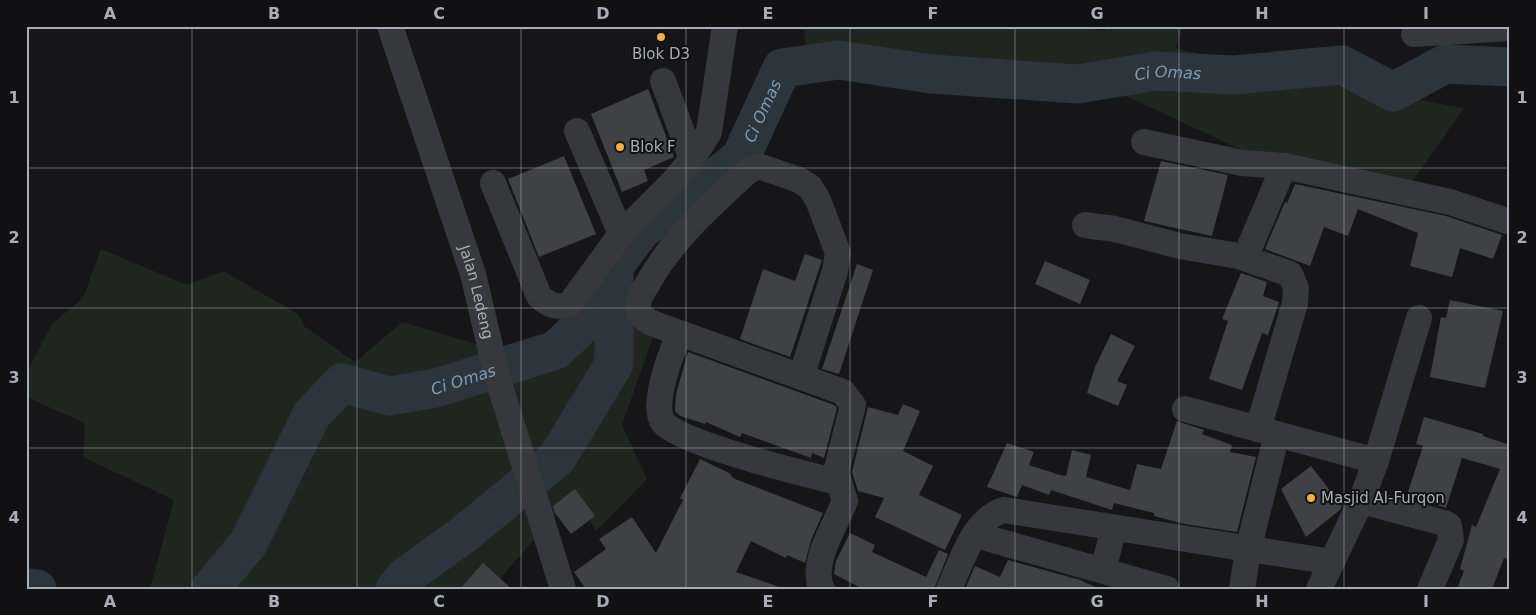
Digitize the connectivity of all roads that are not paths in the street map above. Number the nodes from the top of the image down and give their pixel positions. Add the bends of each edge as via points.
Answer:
1 (390, 26) edge
2 (725, 26) edge
3 (1510, 28) edge
4 (1414, 34) dead end
5 (663, 81) dead end
6 (577, 131) dead end
7 (1144, 142) dead end
8 (692, 159) junction
9 (1284, 166) junction
10 (493, 183) dead end
11 (1510, 222) edge
12 (1085, 225) dead end
13 (621, 234) junction
14 (1245, 258) junction
15 (1419, 318) dead end
16 (679, 335) junction
17 (801, 376) junction
18 (1185, 409) dead end
19 (1267, 432) junction
20 (1376, 461) junction
21 (838, 482) junction
22 (1361, 501) junction
23 (1114, 528) junction
24 (976, 534) junction
25 (1248, 550) junction
26 (1332, 562) junction
27 (1103, 570) junction
28 (563, 589) edge
29 (822, 589) edge
30 (949, 589) edge
31 (1167, 589) edge
32 (1242, 589) edge
33 (1319, 589) edge
34 (1430, 589) edge

1 - 28 street, Jalan Ledeng via 473,274 497,376
2 - 8 street via 709,132
3 - 4 street
5 - 8 street
6 - 13 street
7 - 9 street via 1242,163
8 - 13 street via 674,182
9 - 11 street via 1450,202
9 - 14 street
10 - 13 street via 539,296 553,306 570,304
12 - 14 street
14 - 19 street via 1290,274 1296,288
15 - 20 street
16 - 17 street
16 - 17 street via 641,316 639,298 662,258 681,235 748,171 758,166 765,167 810,187 838,253
16 - 21 street via 659,400 660,416 668,428 768,464
17 - 21 street via 843,392 853,405 836,472
18 - 19 street
19 - 20 street
19 - 25 street
20 - 22 street
21 - 29 street via 845,500 818,565 818,582
22 - 26 street
22 - 34 street via 1449,526 1450,540
23 - 24 street via 1004,510 988,517
23 - 25 street
23 - 27 street
24 - 27 street
24 - 30 street
25 - 26 street
25 - 32 street
26 - 33 street
27 - 31 street

